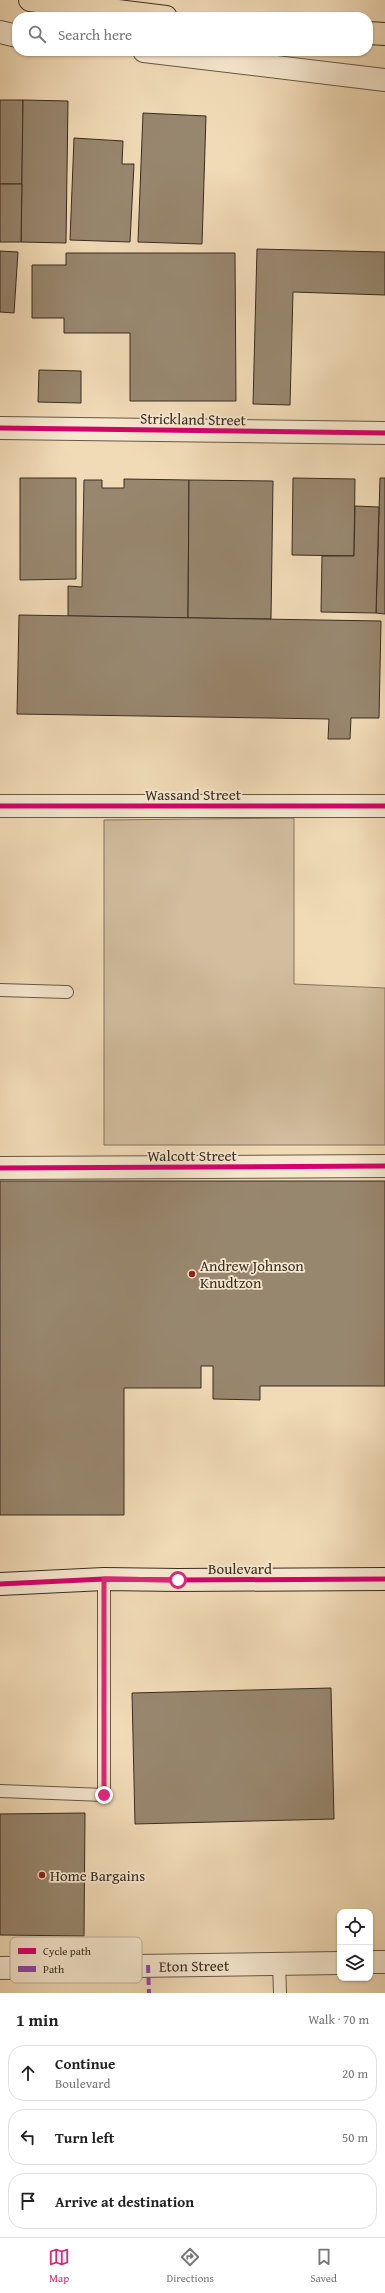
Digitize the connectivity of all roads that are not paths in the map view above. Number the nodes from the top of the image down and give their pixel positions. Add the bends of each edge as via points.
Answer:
1 (30, 0) edge
2 (126, 12) edge
3 (0, 32) edge
4 (373, 33) edge
5 (385, 34) edge
6 (12, 35) edge
7 (186, 56) edge
8 (385, 80) edge
9 (0, 428) edge
10 (385, 433) edge
11 (0, 806) edge
12 (385, 806) edge
13 (0, 990) edge
14 (67, 992) dead end
15 (385, 1166) edge
16 (0, 1168) edge
17 (104, 1579) junction
18 (385, 1579) edge
19 (0, 1584) edge
20 (0, 1792) edge
21 (337, 1962) edge
22 (373, 1962) edge
23 (385, 1962) edge
24 (279, 1963) junction
25 (142, 1965) edge
26 (0, 1968) edge
27 (10, 1968) edge
28 (280, 1993) edge

1 - 2 highway
3 - 6 street
4 - 5 highway
7 - 8 street
9 - 10 street, Strickland Street
11 - 12 street, Wassand Street
13 - 14 lane
15 - 16 street, Walcott Street
17 - 18 street, Boulevard
17 - 19 street, Boulevard
17 - 20 lane via 104,1795
21 - 24 street, Eton Street
22 - 23 street
24 - 25 street, Eton Street
24 - 28 lane
26 - 27 street, Eton Street

